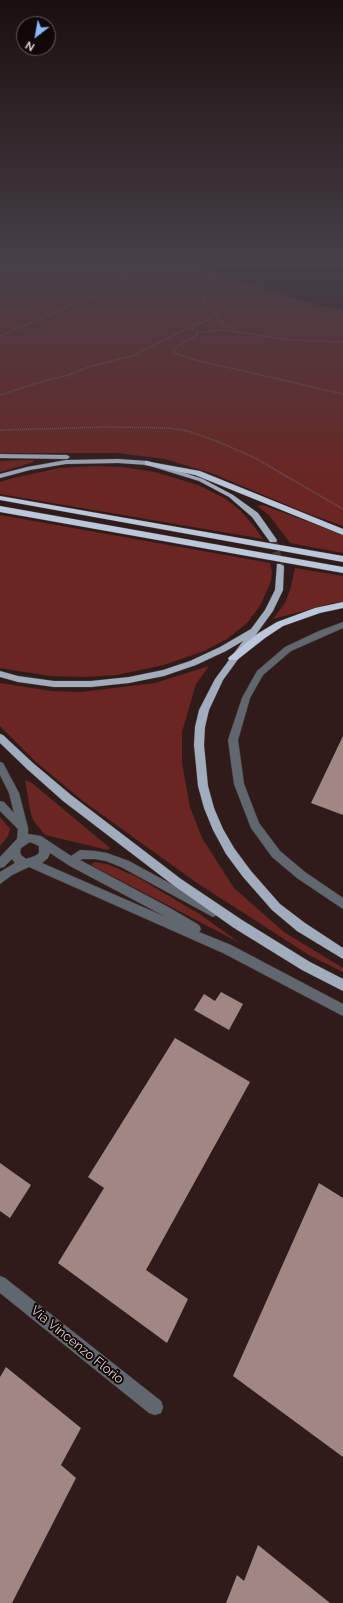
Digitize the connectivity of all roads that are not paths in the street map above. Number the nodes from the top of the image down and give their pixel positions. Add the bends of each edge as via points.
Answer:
1 (0, 456) edge
2 (118, 461) junction
3 (148, 463) junction
4 (0, 476) edge
5 (0, 498) edge
6 (0, 509) edge
7 (343, 532) edge
8 (273, 540) tunnel mouth
9 (343, 559) edge
10 (280, 566) tunnel mouth
11 (343, 570) edge
12 (343, 605) edge
13 (343, 625) edge
14 (256, 628) junction
15 (233, 658) junction
16 (0, 674) edge
17 (0, 737) edge
18 (0, 766) edge
19 (0, 805) edge
20 (23, 828) junction
21 (40, 841) junction
22 (19, 843) junction
23 (63, 855) junction
24 (77, 858) junction
25 (32, 862) junction
26 (0, 864) edge
27 (0, 880) edge
28 (343, 904) edge
29 (238, 924) junction
30 (227, 949) junction
31 (343, 954) edge
32 (343, 985) edge
33 (343, 1010) edge
34 (0, 1283) edge
35 (155, 1407) dead end

1 - 2 main road via 77,457
2 - 3 main road
2 - 4 main road via 53,464
3 - 7 highway via 197,473
3 - 8 main road via 201,480 231,496 255,515
5 - 9 highway
6 - 11 highway
10 - 14 main road via 279,590
12 - 15 highway via 318,610 280,624
13 - 28 street via 288,649 260,673 246,698 233,740 239,784 255,826 281,858
14 - 15 main road
14 - 16 main road via 223,649 193,663 164,673 129,680 60,684
15 - 31 main road via 204,710 200,727 200,765 209,808 230,851 276,907 301,927
17 - 29 main road via 67,798 177,882
18 - 20 street via 14,793
19 - 20 street
20 - 21 street
20 - 22 street
21 - 22 street via 30,838
21 - 23 street
21 - 25 street via 45,849 44,855
22 - 25 street via 15,852 16,857 20,861
22 - 26 street
23 - 24 street
23 - 25 street
24 - 29 street via 95,854 125,864
24 - 30 street
25 - 27 street via 8,872
25 - 30 street
29 - 32 main road via 306,966
30 - 33 street
34 - 35 street, Via Vincenzo Florio

